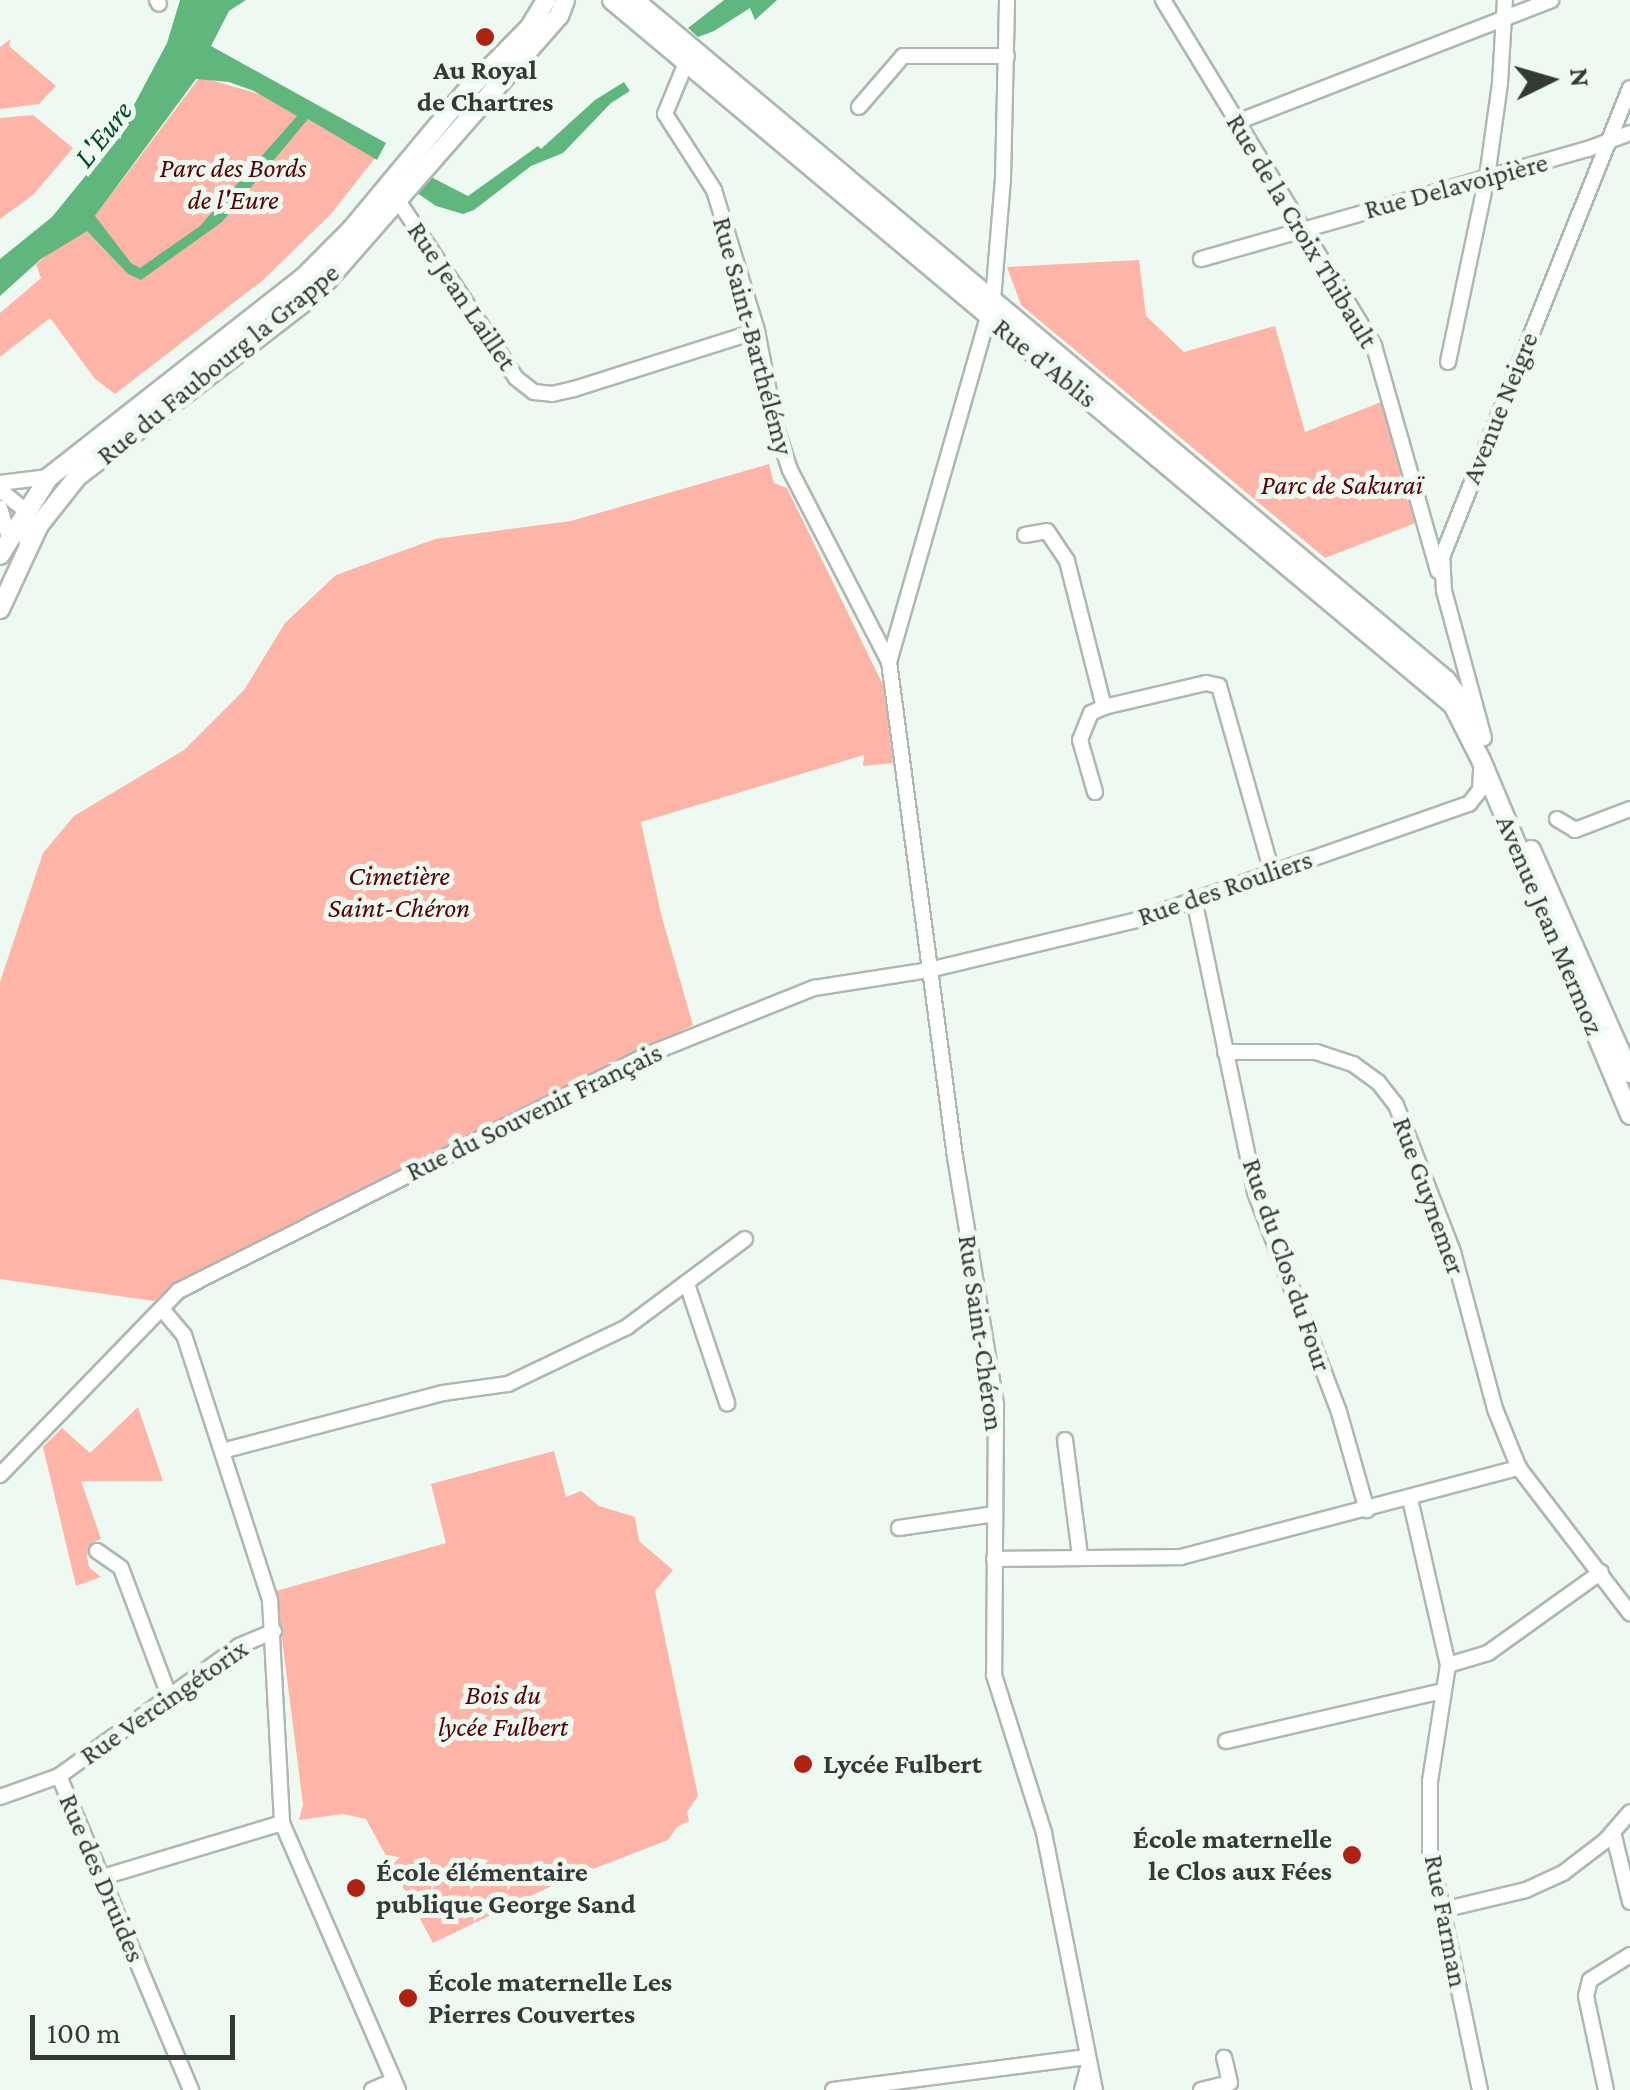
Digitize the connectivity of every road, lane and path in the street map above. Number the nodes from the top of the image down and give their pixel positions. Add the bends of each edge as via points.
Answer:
1 (565, 0) edge
2 (612, 0) edge
3 (634, 0) edge
4 (1007, 0) edge
5 (1163, 0) edge
6 (1505, 0) edge
7 (1551, 0) edge
8 (545, 4) edge
9 (1504, 22) junction
10 (1007, 56) junction
11 (686, 64) junction
12 (1630, 88) edge
13 (859, 107) dead end
14 (1237, 122) junction
15 (1630, 133) edge
16 (1609, 143) junction
17 (1487, 177) junction
18 (399, 202) junction
19 (1303, 228) junction
20 (1200, 259) dead end
21 (991, 309) junction
22 (756, 331) junction
23 (1448, 362) dead end
24 (50, 478) junction
25 (0, 487) edge
26 (50, 507) junction
27 (2, 510) edge
28 (25, 510) junction
29 (1025, 535) dead end
30 (4, 546) edge
31 (27, 546) junction
32 (1444, 591) junction
33 (2, 601) edge
34 (890, 662) junction
35 (1466, 669) junction
36 (1455, 698) junction
37 (1104, 707) junction
38 (1477, 736) junction
39 (1481, 760) junction
40 (1095, 792) dead end
41 (1630, 808) edge
42 (1557, 819) dead end
43 (1272, 872) junction
44 (1194, 900) junction
45 (930, 970) junction
46 (1225, 1052) junction
47 (1630, 1072) edge
48 (1630, 1116) edge
49 (745, 1239) dead end
50 (687, 1284) junction
51 (162, 1309) junction
52 (727, 1402) dead end
53 (1065, 1440) dead end
54 (222, 1451) junction
55 (1519, 1468) junction
56 (0, 1475) edge
57 (1410, 1499) junction
58 (1368, 1510) junction
59 (996, 1514) junction
60 (899, 1528) dead end
61 (97, 1551) dead end
62 (1080, 1556) junction
63 (994, 1559) junction
64 (1601, 1572) junction
65 (1630, 1613) edge
66 (274, 1630) junction
67 (1448, 1666) junction
68 (1443, 1691) junction
69 (169, 1696) junction
70 (1226, 1741) dead end
71 (59, 1776) junction
72 (0, 1797) edge
73 (1630, 1812) edge
74 (282, 1823) junction
75 (1613, 1832) junction
76 (103, 1877) junction
77 (1630, 1902) edge
78 (1442, 1910) junction
79 (1630, 1956) edge
80 (1224, 2058) dead end
81 (1088, 2060) junction
82 (396, 2085) edge
83 (191, 2090) edge
84 (372, 2090) edge
85 (833, 2090) edge
86 (1082, 2090) edge
87 (1095, 2090) edge
88 (1201, 2090) edge
89 (1480, 2090) edge
90 (1606, 2090) edge

1 - 18 main road, Rue du Faubourg la Grappe via 559,16
2 - 11 main road, Rue d'Ablis
3 - 21 main road, Rue d'Ablis
4 - 10 street
5 - 14 street, Rue de la Croix Thibault
6 - 9 street
7 - 9 street
8 - 24 main road, Rue du Faubourg la Grappe via 302,278
9 - 14 street
9 - 17 street
10 - 13 street via 903,56
10 - 21 street
11 - 21 main road, Rue d'Ablis
11 - 22 street, Rue Saint-Barthélémy via 665,114 714,190
12 - 16 street, Avenue Neigre
14 - 19 street, Rue de la Croix Thibault
15 - 16 street, Rue Delavoipière
16 - 17 street, Rue Delavoipière
16 - 32 street, Avenue Neigre via 1457,512 1442,557
17 - 19 street, Rue Delavoipière
17 - 23 street
18 - 22 street, Rue Jean Laillet via 516,378 534,392 552,394
18 - 26 main road, Rue du Faubourg la Grappe via 317,292 77,477
19 - 20 street, Rue Delavoipière
19 - 32 street, Rue de la Croix Thibault via 1374,346
21 - 34 street
21 - 36 main road, Rue d'Ablis
21 - 36 main road, Rue d'Ablis via 1401,642
22 - 34 street, Rue Saint-Barthélémy via 790,470
24 - 25 street
24 - 28 main road, Rue du Faubourg la Grappe
25 - 28 street
26 - 28 street
26 - 31 main road, Rue du Faubourg la Grappe
27 - 28 street
27 - 30 street
28 - 30 main road, Rue du Faubourg la Grappe
28 - 31 street
29 - 37 street via 1047,531 1067,561
31 - 33 main road, Rue du Faubourg la Grappe
32 - 35 street, Avenue Neigre
34 - 45 street, Rue Saint-Chéron
35 - 36 street
35 - 38 street, Avenue Neigre
36 - 38 main road, Rue d'Ablis
37 - 40 street via 1091,713 1080,740
37 - 43 street via 1206,682 1219,686
38 - 39 main road, Avenue Jean Mermoz
38 - 47 main road, Avenue Jean Mermoz
39 - 43 street, Rue des Rouliers via 1480,790 1469,804
39 - 48 main road, Avenue Jean Mermoz
41 - 42 street via 1575,830
43 - 44 street, Rue des Rouliers
44 - 45 street, Rue des Rouliers
44 - 46 street, Rue du Clos du Four
45 - 51 street, Rue du Souvenir Français via 814,988 696,1032 194,1281
45 - 59 street, Rue Saint-Chéron via 996,1404
46 - 55 street, Rue Guynemer via 1316,1052 1353,1064 1396,1105 1452,1252 1495,1410
46 - 58 street, Rue du Clos du Four via 1256,1192 1340,1412
49 - 50 street
50 - 52 street
50 - 54 street via 627,1327 508,1384 443,1393
51 - 54 street via 184,1335
51 - 56 street, Rue du Souvenir Français
53 - 62 street
54 - 66 street
55 - 57 street
55 - 64 street, Rue Guynemer
57 - 58 street
57 - 67 street
58 - 62 street via 1181,1557
59 - 60 street
59 - 63 street, Rue Saint-Chéron
61 - 69 street via 121,1568
62 - 63 street
63 - 81 street, Rue Saint-Chéron via 994,1675 1044,1833
64 - 65 street, Rue Guynemer
64 - 67 street via 1488,1653
66 - 69 street, Rue Vercingétorix via 239,1646
66 - 74 street
67 - 68 street, Rue Farman
68 - 70 street
68 - 78 street, Rue Farman via 1430,1816
69 - 71 street, Rue Vercingétorix
71 - 72 street, Rue Vercingétorix
71 - 76 street, Rue des Druides
73 - 75 street
74 - 76 street
74 - 82 street
75 - 77 street
75 - 78 street via 1563,1873 1526,1890
76 - 83 street, Rue des Druides
78 - 89 street, Rue Farman
79 - 90 street via 1590,1980 1586,1996
80 - 88 street via 1230,2082
81 - 85 street
81 - 86 street
81 - 87 street, Rue Saint-Chéron
82 - 84 street

